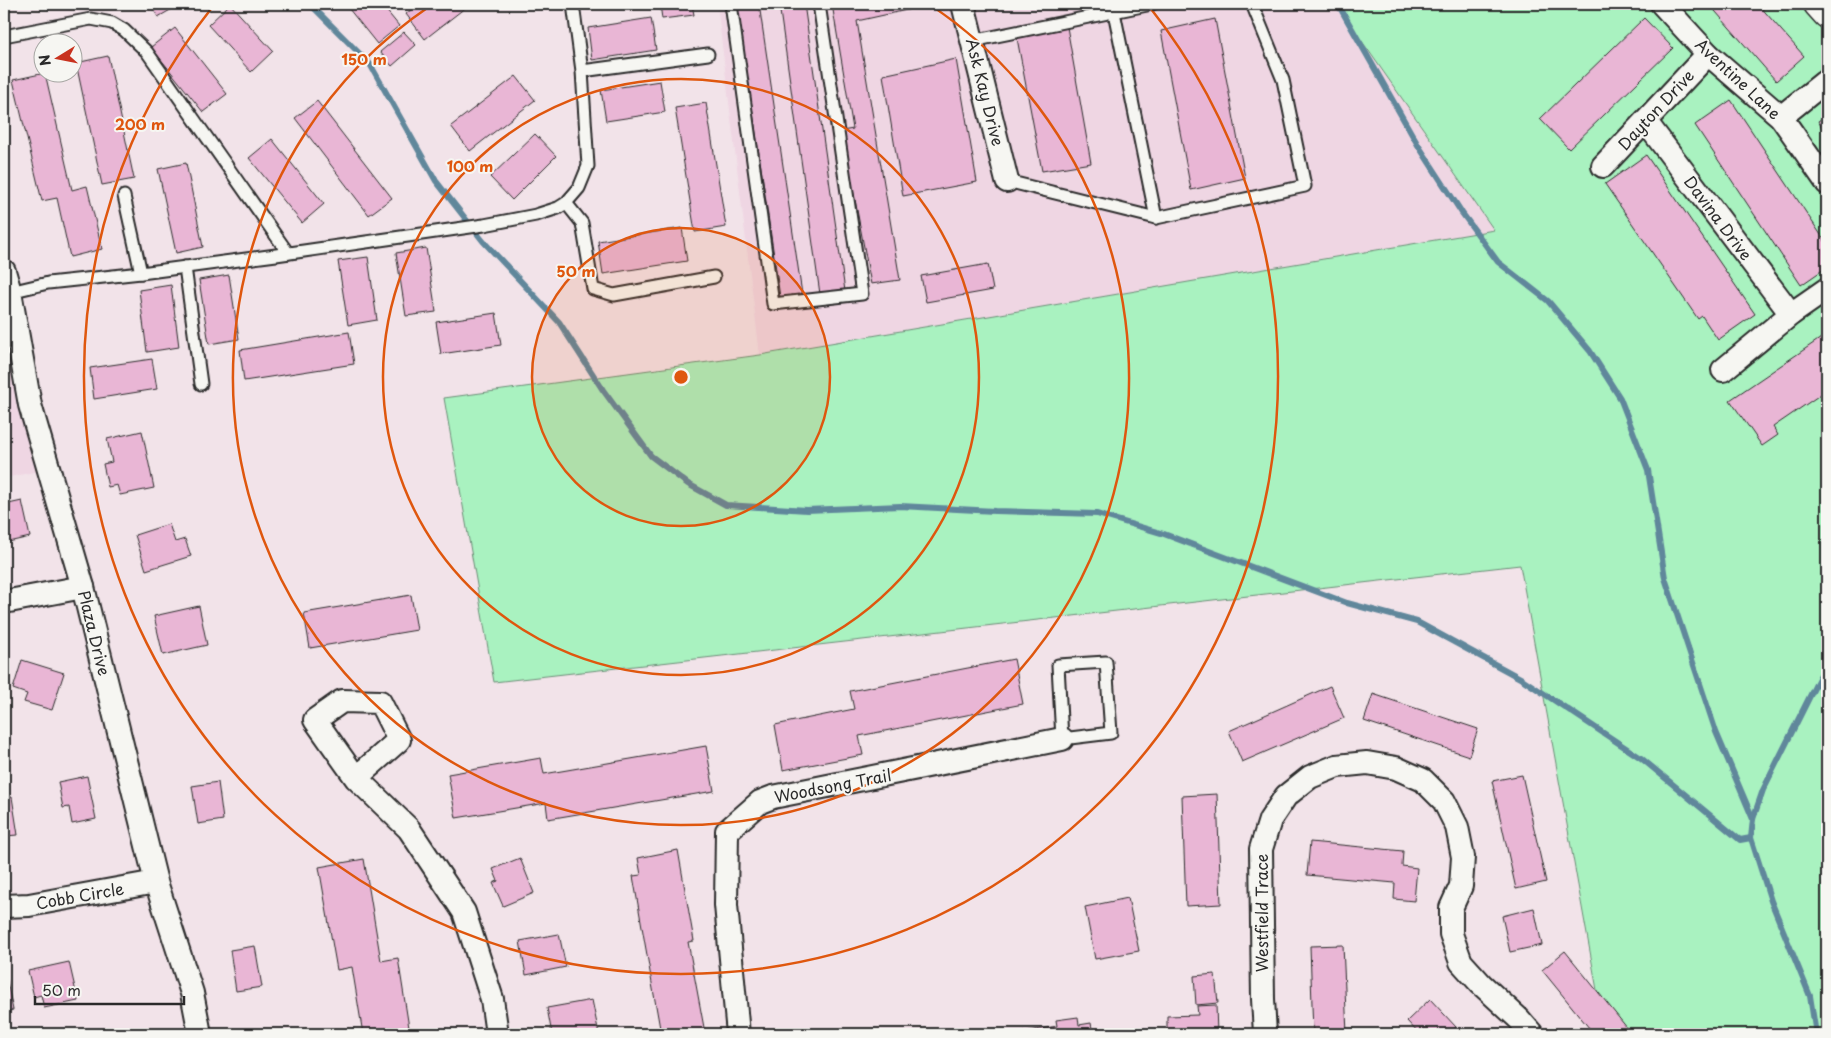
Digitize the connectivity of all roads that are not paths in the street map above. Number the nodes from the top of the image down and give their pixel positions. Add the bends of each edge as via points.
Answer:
1 (573, 4) edge
2 (731, 4) edge
3 (819, 4) edge
4 (963, 4) edge
5 (1152, 4) edge
6 (1252, 4) edge
7 (1662, 4) edge
8 (1818, 4) edge
9 (1114, 12) junction
10 (1827, 14) edge
11 (4, 36) edge
12 (972, 41) junction
13 (708, 54) dead end
14 (1708, 54) junction
15 (582, 71) junction
16 (1827, 80) edge
17 (1781, 117) junction
18 (1646, 122) junction
19 (1603, 166) dead end
20 (1008, 180) joint
21 (1827, 183) edge
22 (124, 196) dead end
23 (566, 203) junction
24 (1156, 218) junction
25 (288, 253) junction
26 (185, 267) junction
27 (141, 273) junction
28 (714, 278) dead end
29 (7, 282) edge
30 (1827, 289) edge
31 (1791, 314) junction
32 (1723, 370) dead end
33 (201, 384) dead end
34 (83, 587) junction
35 (4, 602) edge
36 (1062, 739) junction
37 (356, 778) junction
38 (156, 882) junction
39 (4, 906) edge
40 (200, 1034) edge
41 (497, 1034) edge
42 (738, 1034) edge
43 (1265, 1034) edge
44 (1532, 1034) edge

1 - 15 lane
2 - 3 lane via 773,304 862,294
4 - 12 street, Ask Kay Drive
5 - 9 lane
6 - 24 lane via 1283,80 1305,186
7 - 14 street, Aventine Lane
8 - 10 street
9 - 12 lane
9 - 24 lane
11 - 25 lane via 91,19 112,23 124,30 147,52
12 - 20 street, Ask Kay Drive
13 - 15 lane
14 - 17 street, Aventine Lane
14 - 18 street, Dayton Drive
15 - 23 lane via 588,166 580,188
16 - 17 street
17 - 21 street, Aventine Lane
18 - 19 street, Dayton Drive
18 - 31 street, Davina Drive
20 - 24 lane
22 - 27 lane
23 - 25 lane via 536,215 484,225
23 - 28 lane via 582,223 593,289 614,295
25 - 26 lane
26 - 27 lane
26 - 33 lane
27 - 29 lane via 48,283
29 - 34 street, Plaza Drive via 30,405
30 - 31 street
31 - 32 street
34 - 35 street
34 - 38 street, Plaza Drive
36 - 36 lane via 1058,665 1106,662 1111,733
36 - 42 street, Woodsong Trail via 773,797 760,802 727,831 726,904
37 - 37 street via 315,720 342,701 380,702 400,740
37 - 41 street via 409,830 464,912 492,999
38 - 39 street, Cobb Circle via 29,905
38 - 40 street, Plaza Drive via 192,993
43 - 44 street, Westfield Trace via 1261,849 1270,820 1286,796 1310,778 1337,766 1367,763 1396,768 1423,780 1444,801 1457,828 1463,857 1461,886 1452,908 1451,934 1461,962

